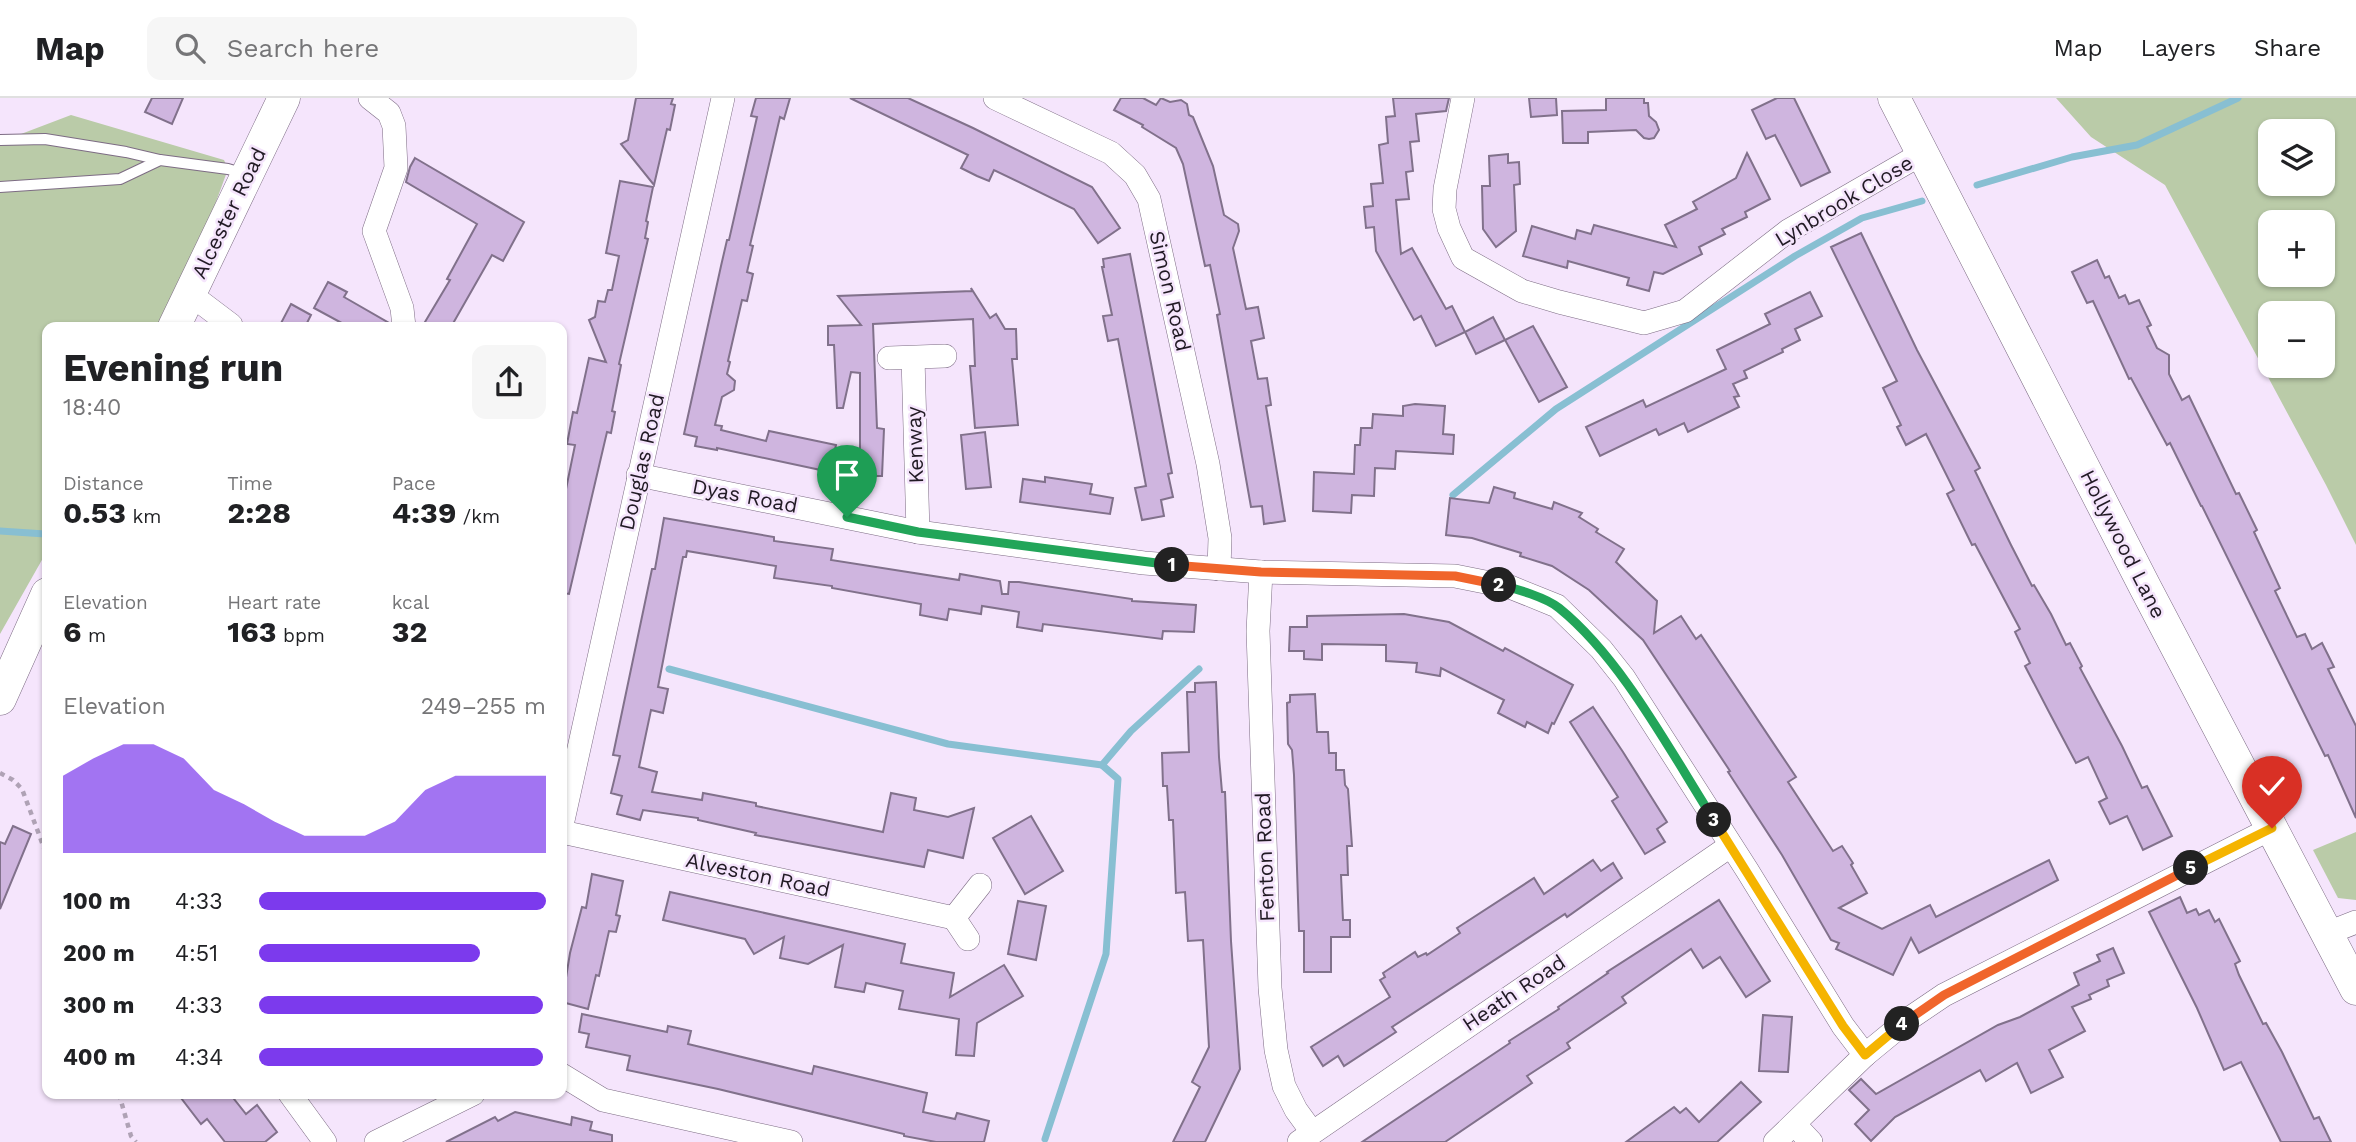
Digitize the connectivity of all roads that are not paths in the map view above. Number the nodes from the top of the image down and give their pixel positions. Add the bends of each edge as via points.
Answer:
1 (284, 98) edge
2 (370, 98) edge
3 (723, 98) edge
4 (995, 98) edge
5 (1463, 98) edge
6 (1894, 98) edge
7 (0, 140) edge
8 (1923, 153) junction
9 (160, 160) junction
10 (247, 175) junction
11 (0, 187) edge
12 (190, 294) junction
13 (176, 322) edge
14 (227, 322) edge
15 (403, 322) edge
16 (945, 356) dead end
17 (889, 358) dead end
18 (913, 358) junction
19 (639, 475) junction
20 (918, 532) junction
21 (1219, 569) junction
22 (1261, 572) junction
23 (42, 605) edge
24 (0, 699) edge
25 (567, 802) edge
26 (2272, 828) junction
27 (567, 833) edge
28 (1730, 846) junction
29 (980, 885) dead end
30 (954, 918) junction
31 (2342, 928) edge
32 (968, 939) dead end
33 (2356, 989) edge
34 (1865, 1055) junction
35 (567, 1078) edge
36 (294, 1099) edge
37 (463, 1099) edge
38 (1795, 1125) junction
39 (1305, 1137) edge
40 (325, 1142) edge
41 (376, 1142) edge
42 (791, 1142) edge
43 (1775, 1142) edge
44 (1811, 1142) edge

1 - 10 street, Alcester Road
2 - 15 street via 389,113 394,126 396,168 374,231
3 - 19 street, Douglas Road
4 - 21 street, Simon Road via 1111,153 1135,174 1149,199 1208,464 1220,538
5 - 8 street, Lynbrook Close via 1444,209 1463,258 1522,291 1644,323 1685,311 1788,231
6 - 8 street, Hollywood Lane
7 - 9 lane via 45,139
8 - 26 street, Hollywood Lane
9 - 10 lane
9 - 11 lane via 121,179
10 - 12 street, Alcester Road
12 - 13 street, Alcester Road
12 - 14 street
16 - 18 street
17 - 18 street
18 - 20 street, Kenway
19 - 20 street, Dyas Road
19 - 25 street, Douglas Road
20 - 21 street, Dyas Road
21 - 22 street, Dyas Road
22 - 28 street, Dyas Road via 1455,576 1510,587 1557,606 1624,678
22 - 39 street, Fenton Road via 1258,631 1270,988 1284,1086
23 - 24 street
26 - 31 street, Hollywood Lane
26 - 34 street via 1944,995
27 - 30 street, Alveston Road
28 - 34 street, Dyas Road
28 - 39 street, Heath Road
29 - 30 street
30 - 32 street
31 - 33 street, Hollywood Lane
34 - 38 street
35 - 42 street via 603,1100
36 - 40 street
37 - 41 street
38 - 43 street
38 - 44 street

